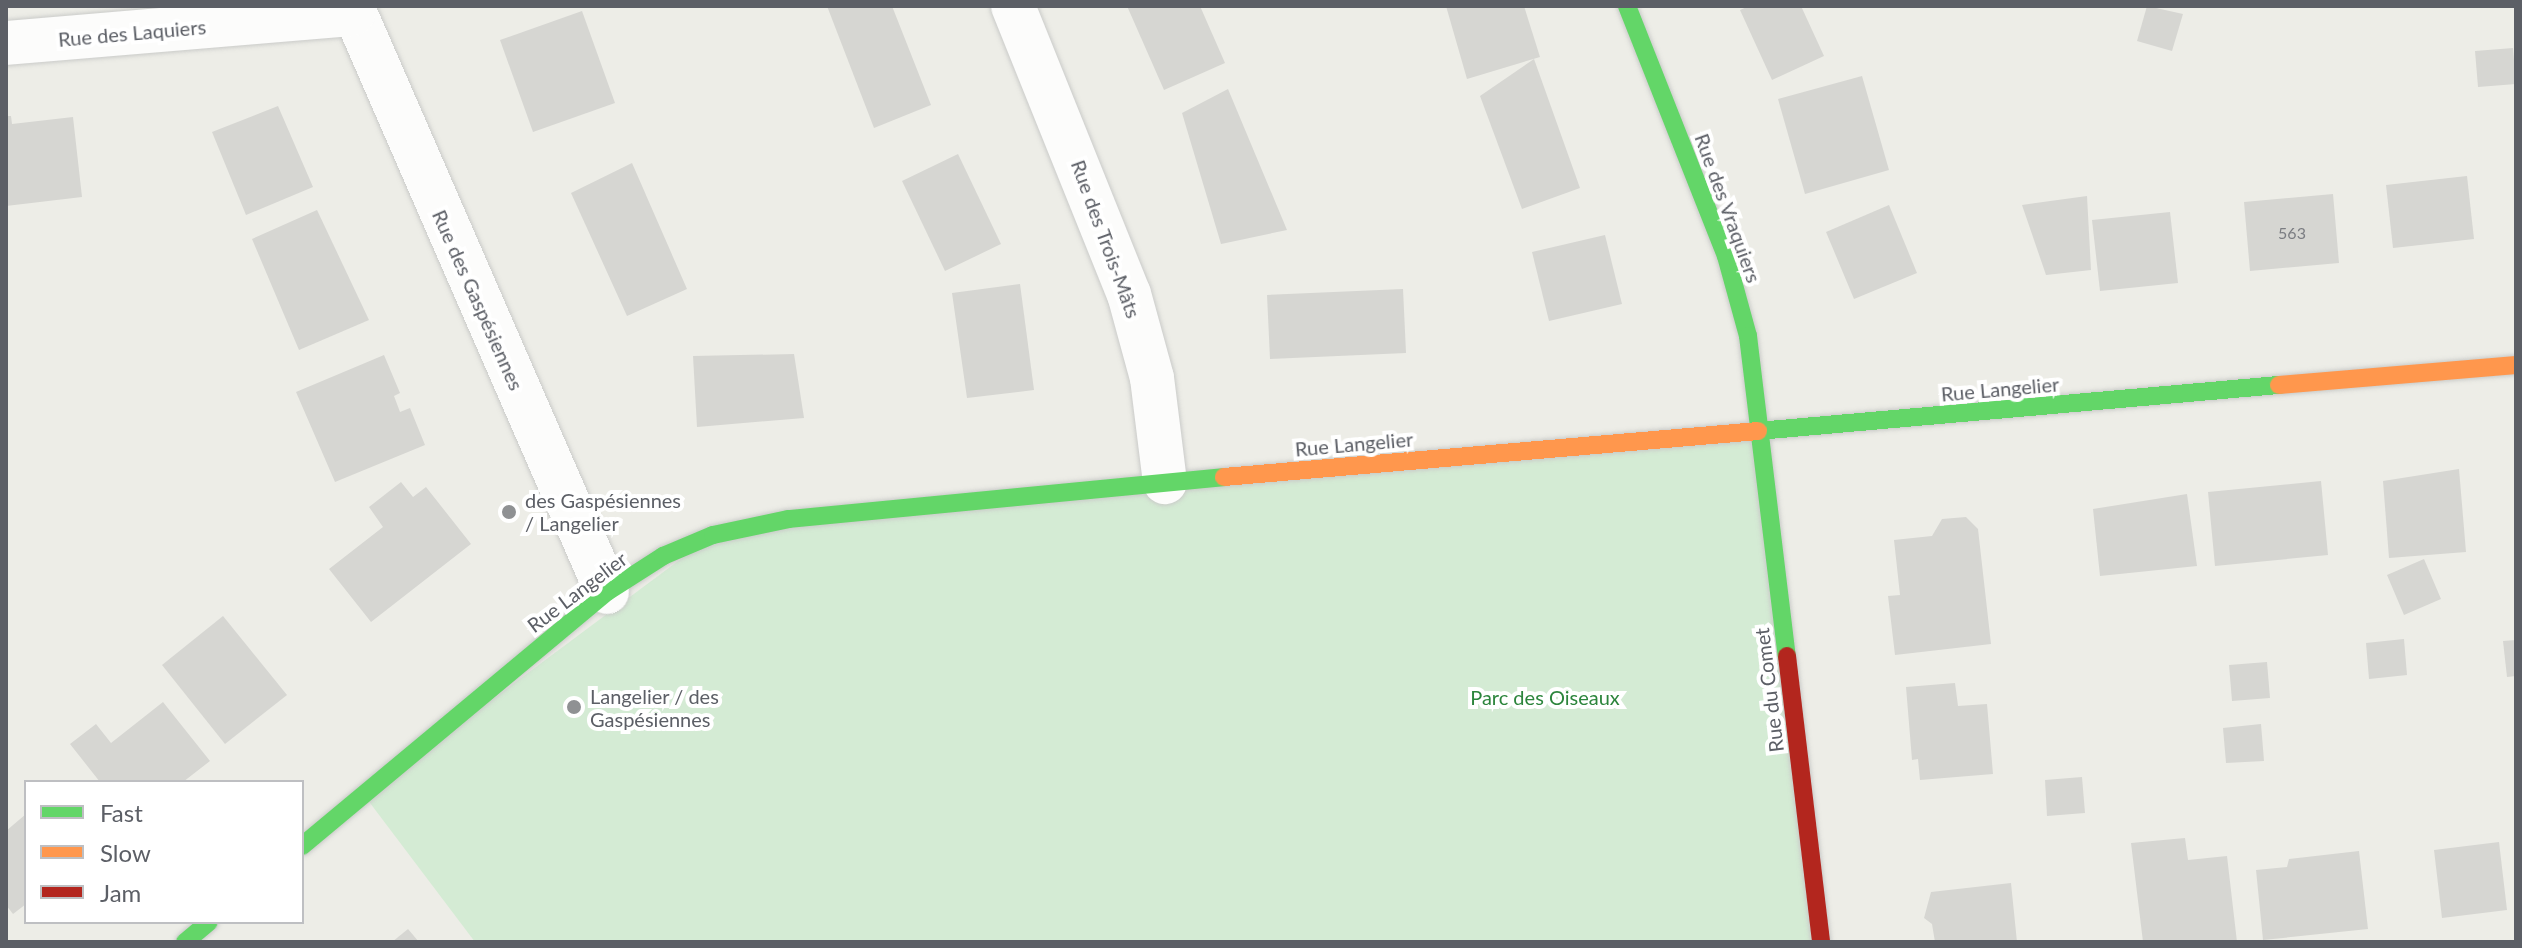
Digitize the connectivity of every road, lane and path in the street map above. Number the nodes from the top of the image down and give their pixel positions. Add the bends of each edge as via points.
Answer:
1 (1013, 6) edge
2 (1627, 6) edge
3 (352, 10) edge
4 (6, 43) edge
5 (2516, 365) edge
6 (1760, 433) junction
7 (1165, 482) junction
8 (607, 592) junction
9 (304, 844) edge
10 (207, 924) edge
11 (185, 942) edge
12 (1821, 942) edge

1 - 7 street, Rue des Trois-Mâts via 1129,294 1152,378
2 - 6 street, Rue des Vraquiers via 1726,256 1748,336
3 - 4 street, Rue des Laquiers
3 - 8 street, Rue des Gaspésiennes
5 - 6 street, Rue Langelier
6 - 7 street, Rue Langelier
6 - 12 street, Rue du Comet
7 - 8 street, Rue Langelier via 789,519 713,535 663,556
8 - 9 street, Rue Langelier
10 - 11 street

